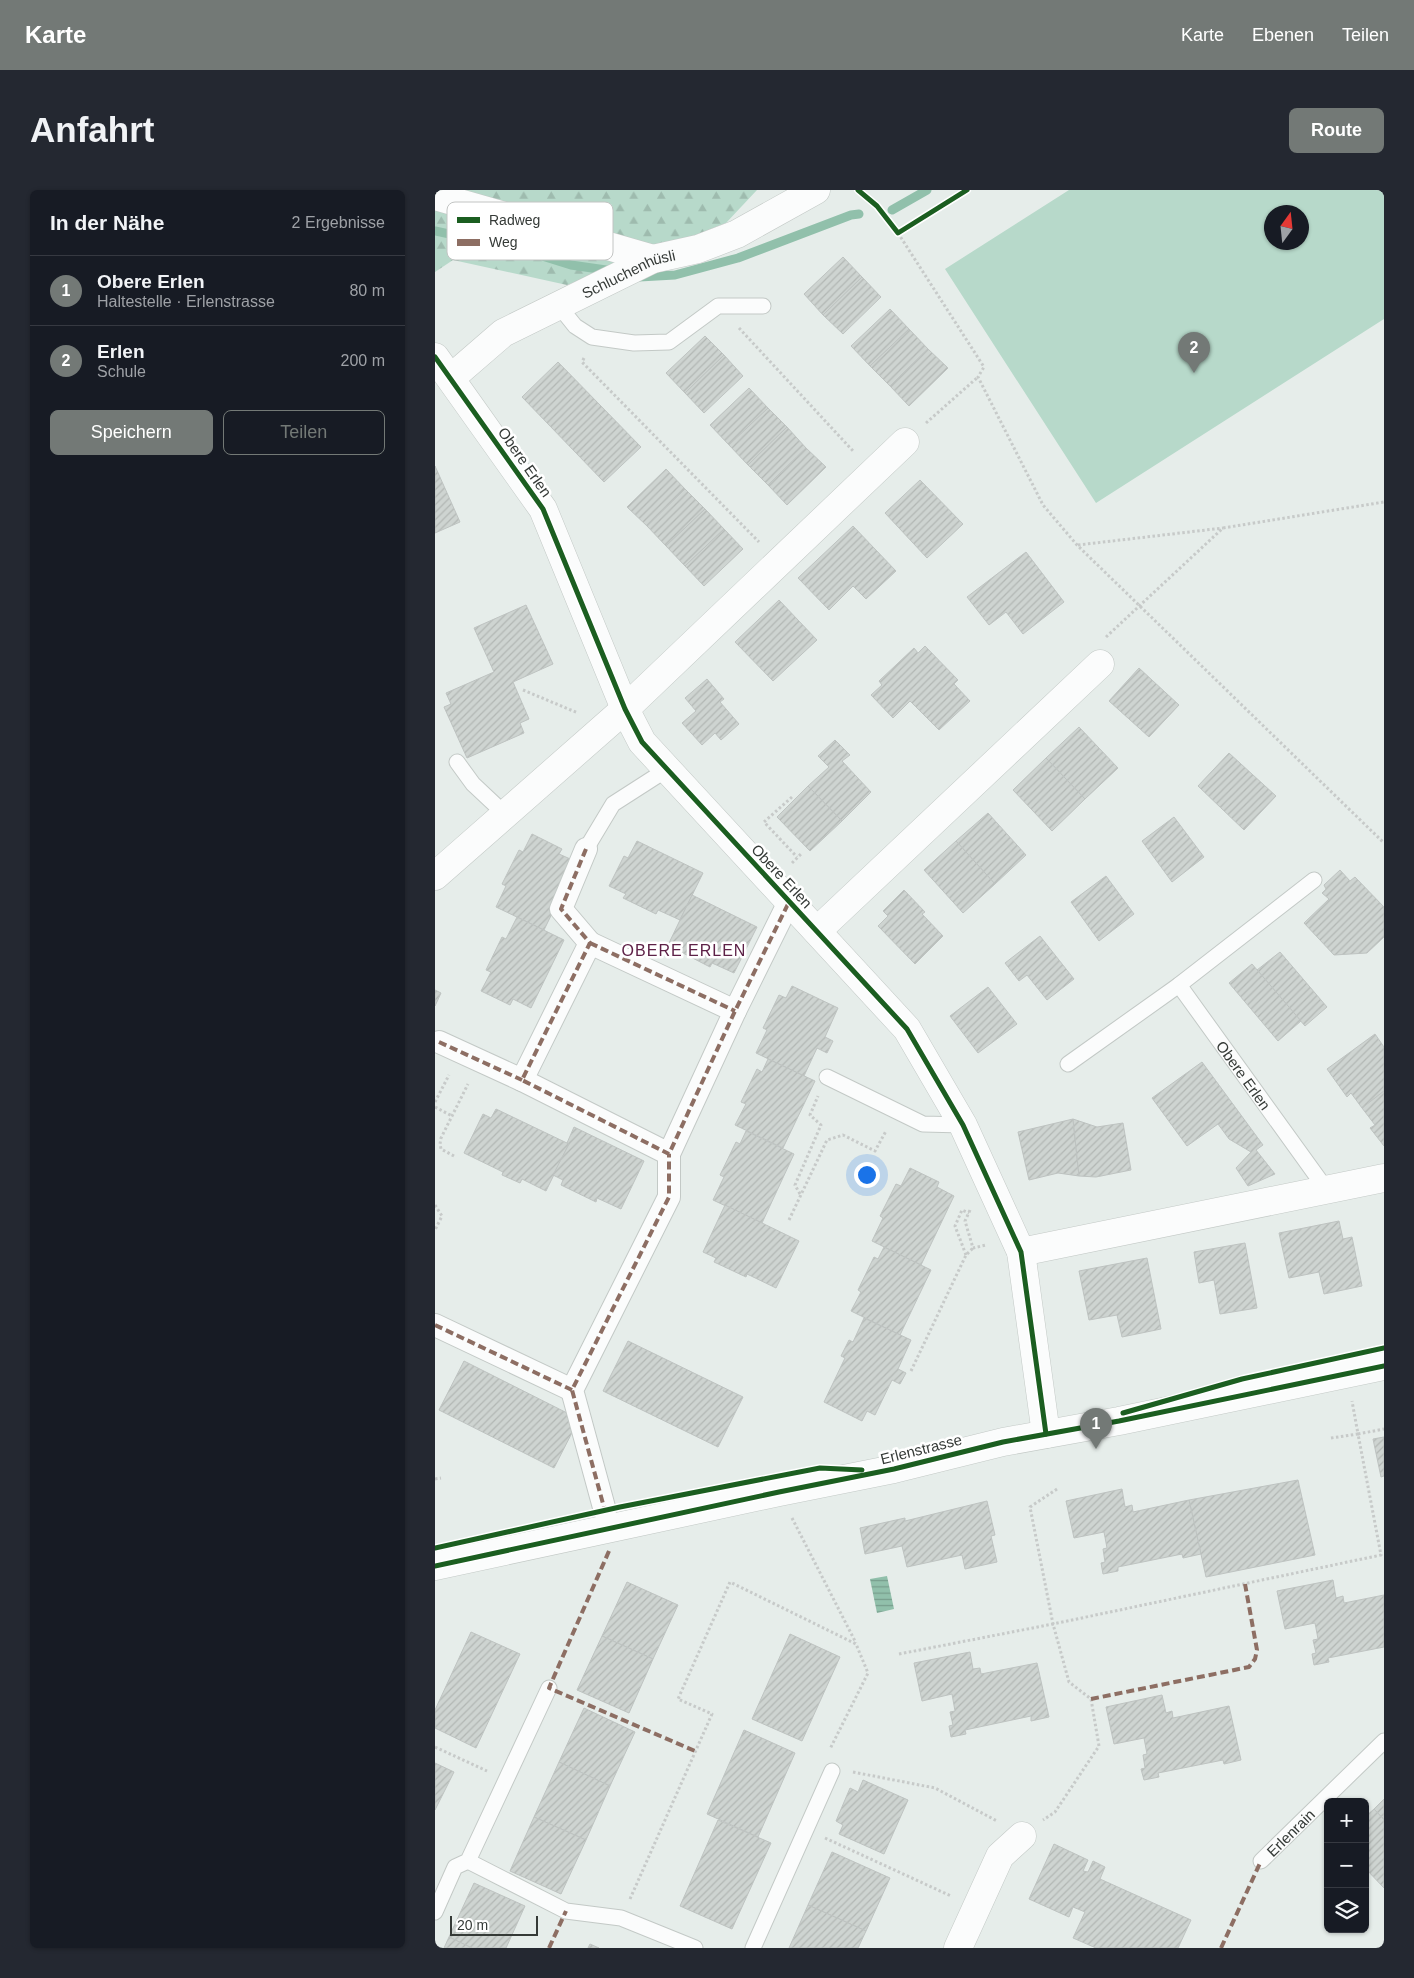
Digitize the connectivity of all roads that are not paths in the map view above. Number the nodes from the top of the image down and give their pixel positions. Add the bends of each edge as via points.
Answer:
1 (816, 190) edge
2 (435, 196) edge
3 (456, 202) edge
4 (613, 247) edge
5 (653, 259) junction
6 (559, 306) junction
7 (763, 306) dead end
8 (435, 357) edge
9 (451, 378) junction
10 (905, 442) road end
11 (1100, 664) road end
12 (625, 709) junction
13 (457, 762) dead end
14 (666, 770) junction
15 (505, 814) junction
16 (586, 849) joint
17 (435, 876) edge
18 (1314, 880) dead end
19 (789, 902) junction
20 (817, 931) junction
21 (590, 943) junction
22 (1179, 985) junction
23 (735, 1011) junction
24 (439, 1042) dead end
25 (1068, 1064) dead end
26 (827, 1077) dead end
27 (522, 1080) junction
28 (963, 1124) junction
29 (669, 1154) junction
30 (1384, 1178) edge
31 (1326, 1189) junction
32 (1021, 1252) junction
33 (435, 1325) edge
34 (1384, 1366) edge
35 (572, 1390) junction
36 (1046, 1434) junction
37 (605, 1511) dead end
38 (435, 1566) edge
39 (549, 1688) dead end
40 (1384, 1741) edge
41 (832, 1771) road end
42 (1022, 1836) road end
43 (468, 1861) junction
44 (1261, 1861) dead end
45 (435, 1912) edge
46 (695, 1948) edge
47 (753, 1948) edge
48 (958, 1948) edge

1 - 5 street, Schluchenhüsli via 737,234 698,249
2 - 3 street
4 - 5 street
5 - 6 street, Schluchenhüsli
6 - 7 lane via 575,326 592,336 634,343 669,342 718,306
6 - 9 street, Schluchenhüsli via 503,333
8 - 9 street, Obere Erlen
9 - 12 street, Obere Erlen via 543,509
10 - 12 street
11 - 20 street
12 - 14 street, Obere Erlen via 641,742
12 - 15 street
13 - 15 lane via 473,784
14 - 16 lane via 613,804
14 - 19 street, Obere Erlen
15 - 17 street
16 - 21 street via 561,909
18 - 22 lane
19 - 20 street, Obere Erlen
19 - 23 street
20 - 28 street, Obere Erlen via 907,1029
21 - 23 street
21 - 27 street
22 - 25 lane
22 - 31 lane, Obere Erlen
23 - 29 street
24 - 27 street
26 - 28 lane via 923,1124
27 - 29 street
28 - 32 street, Obere Erlen
29 - 35 street via 669,1197
30 - 31 street
31 - 32 street
32 - 36 street, Obere Erlen
33 - 35 street
34 - 36 street, Erlenstrasse
35 - 37 street
36 - 38 street, Erlenstrasse
39 - 43 lane
40 - 44 lane, Erlenrain
41 - 47 lane
42 - 48 street via 1000,1856
43 - 45 lane via 455,1867
43 - 46 lane via 566,1911 621,1918

